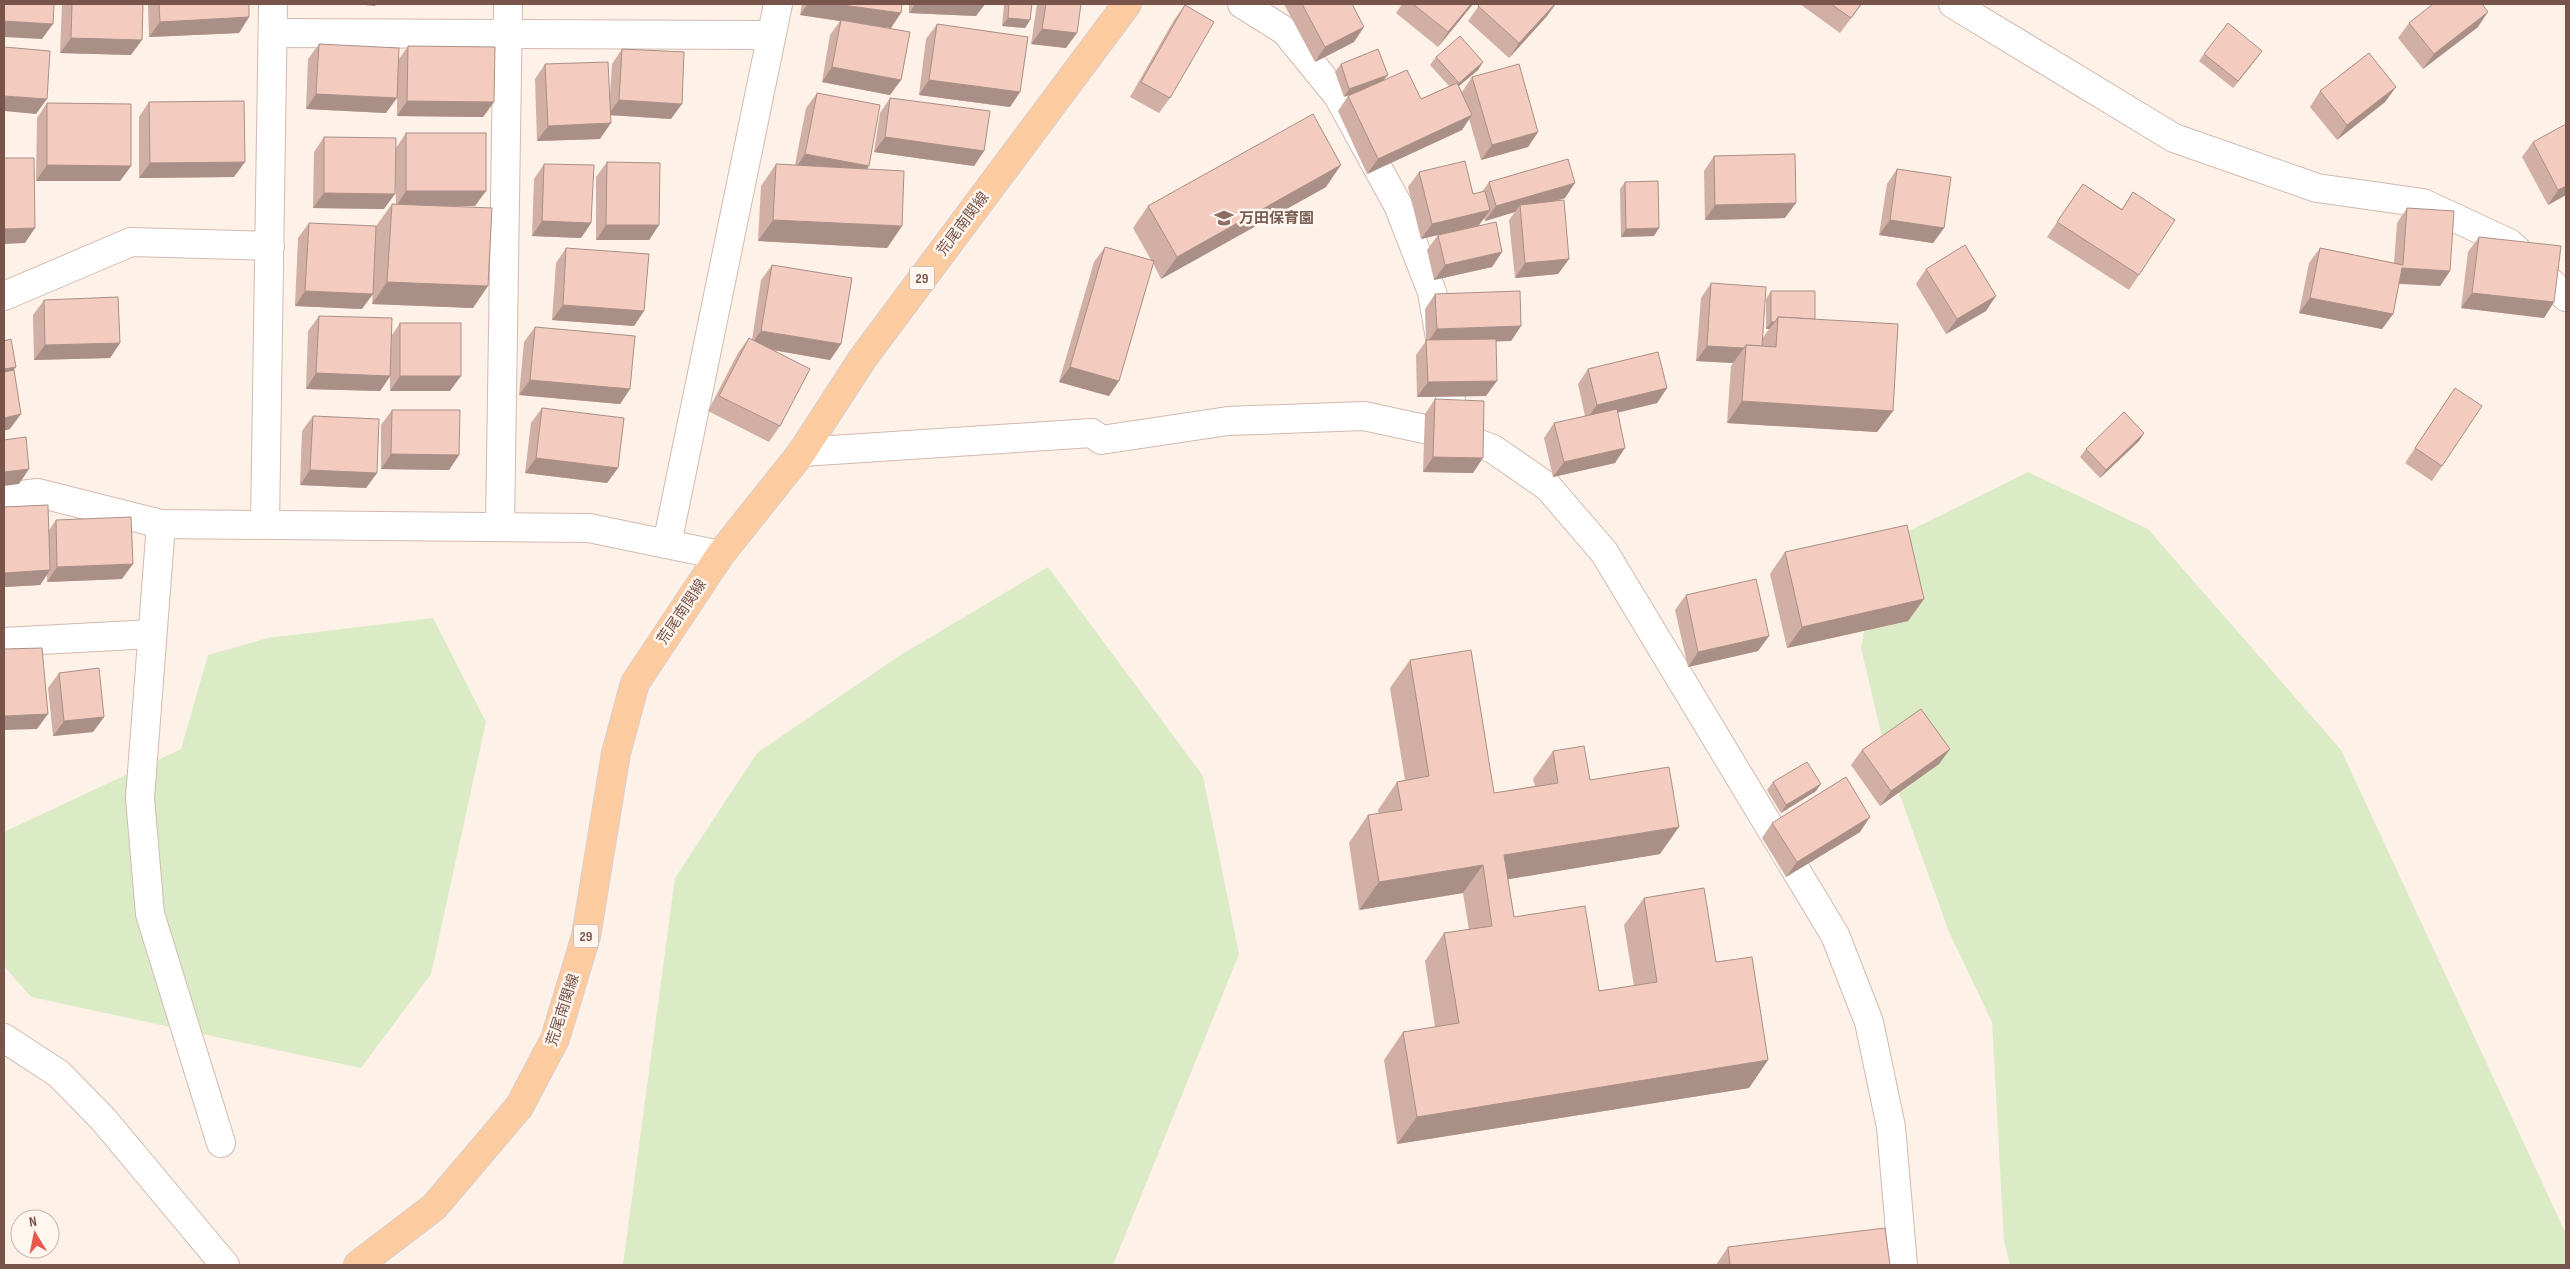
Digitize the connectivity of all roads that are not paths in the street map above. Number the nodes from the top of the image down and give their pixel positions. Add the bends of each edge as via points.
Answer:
1 (273, 4) edge
2 (508, 4) edge
3 (778, 4) edge
4 (1127, 4) edge
5 (1242, 4) edge
6 (1953, 4) edge
7 (273, 33) junction
8 (508, 34) junction
9 (771, 35) junction
10 (270, 246) junction
11 (4, 296) edge
12 (2566, 297) edge
13 (1457, 436) junction
14 (802, 452) junction
15 (4, 497) edge
16 (161, 524) junction
17 (265, 524) junction
18 (500, 527) junction
19 (667, 544) junction
20 (720, 554) junction
21 (152, 634) junction
22 (4, 642) edge
23 (4, 1038) edge
24 (221, 1143) dead end
25 (225, 1265) edge
26 (358, 1265) edge
27 (1903, 1265) edge

1 - 7 street
2 - 8 street
3 - 9 street
4 - 14 main road, 荒尾南関線 / 29 via 863,358
5 - 13 street via 1285,31 1338,96 1398,205 1432,292
6 - 12 street via 2174,138 2317,188 2423,203 2509,243
7 - 8 street
7 - 10 street
8 - 9 street
8 - 18 street
9 - 19 street
10 - 11 street via 132,242
10 - 17 street
13 - 14 street via 1364,416 1228,421 1101,440 1092,433
13 - 27 street via 1493,449 1548,487 1604,552 1835,935 1869,1022 1891,1127
14 - 20 main road, 荒尾南関線 / 29
15 - 16 street via 38,493
16 - 17 street
16 - 21 street
17 - 18 street
18 - 19 street via 589,528
19 - 20 street
20 - 26 main road, 荒尾南関線 / 29 via 635,683 616,752 586,936 555,1039 520,1107 434,1207
21 - 22 street
21 - 24 street via 140,798 150,914
23 - 25 street via 59,1074 103,1119

